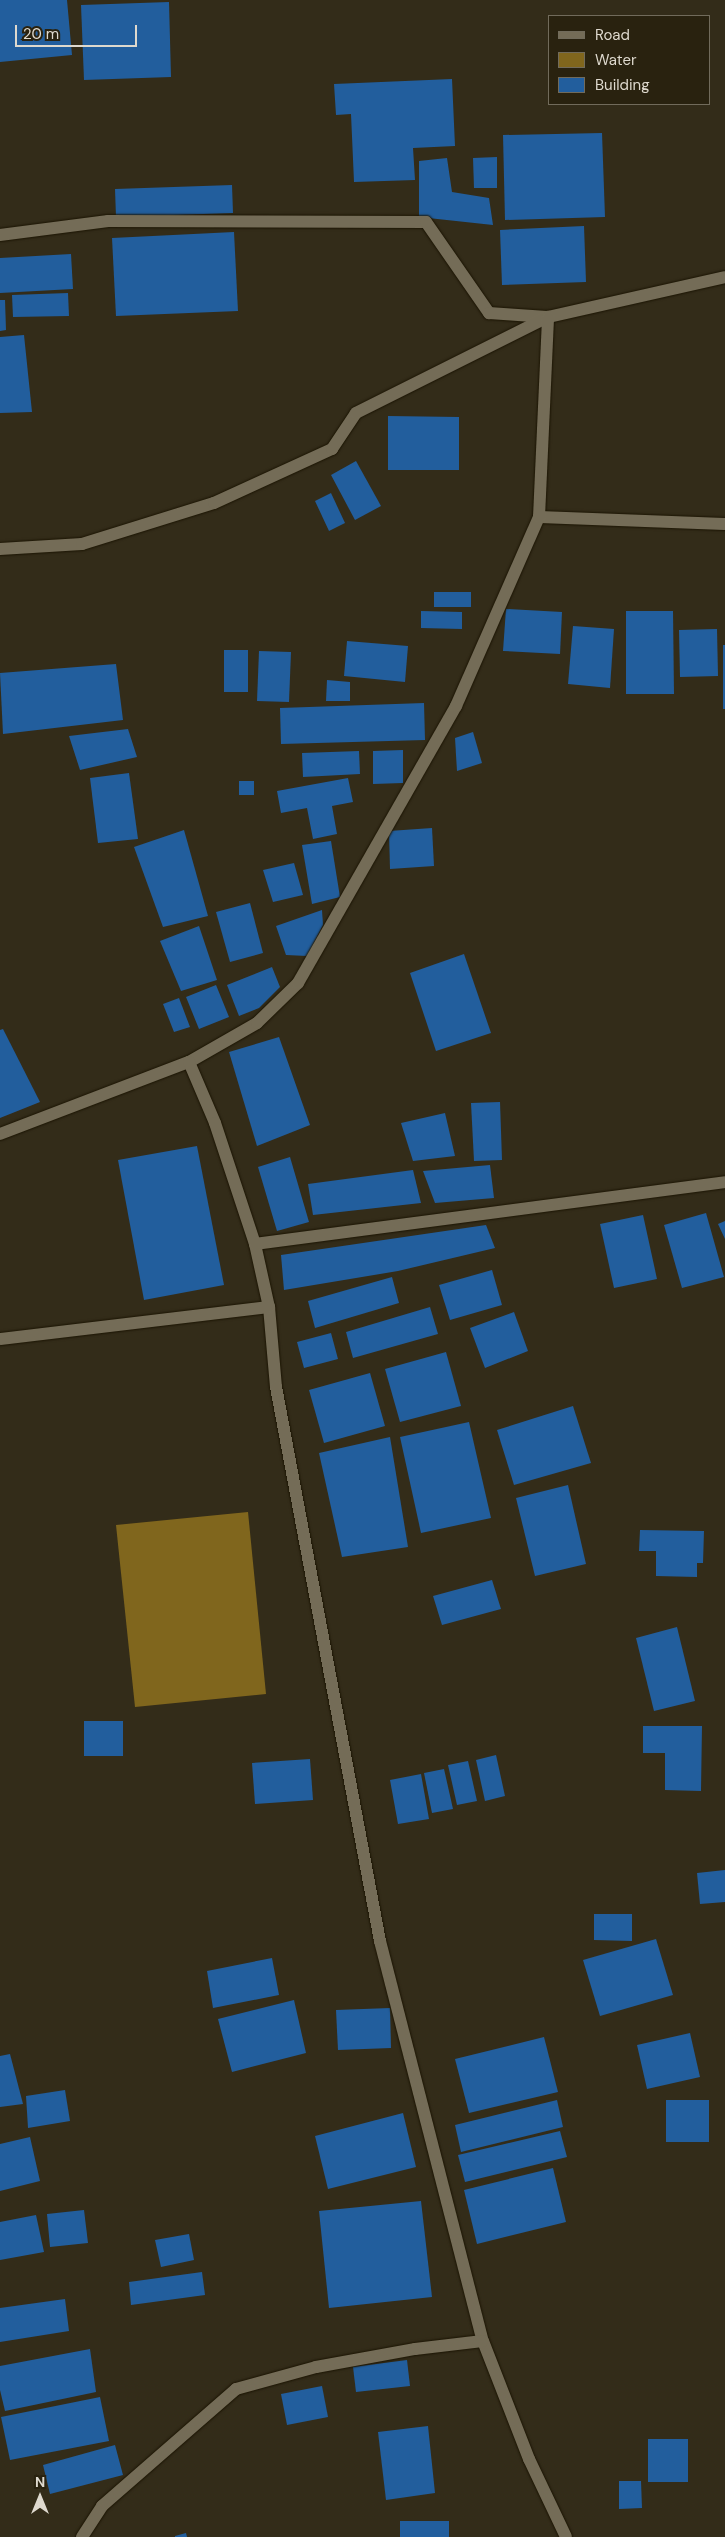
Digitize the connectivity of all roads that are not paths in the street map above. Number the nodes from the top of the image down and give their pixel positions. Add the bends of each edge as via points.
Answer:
1 (0, 235) edge
2 (725, 277) edge
3 (548, 317) junction
4 (539, 517) junction
5 (725, 524) edge
6 (0, 549) edge
7 (189, 1062) junction
8 (0, 1134) edge
9 (725, 1182) edge
10 (255, 1244) junction
11 (269, 1307) junction
12 (0, 1339) edge
13 (483, 2340) junction
14 (82, 2537) edge
15 (566, 2537) edge

1 - 3 street via 108,221 426,222 489,313
2 - 3 street
3 - 4 street
3 - 6 street via 356,413 332,449 214,503 82,544
4 - 5 street
4 - 7 street via 456,706 298,983 257,1023
7 - 8 street
7 - 10 street via 214,1123
9 - 10 street
10 - 11 street
11 - 12 street
11 - 13 street via 276,1387 380,1941
13 - 14 street via 316,2367 236,2389 102,2506
13 - 15 street via 529,2459

